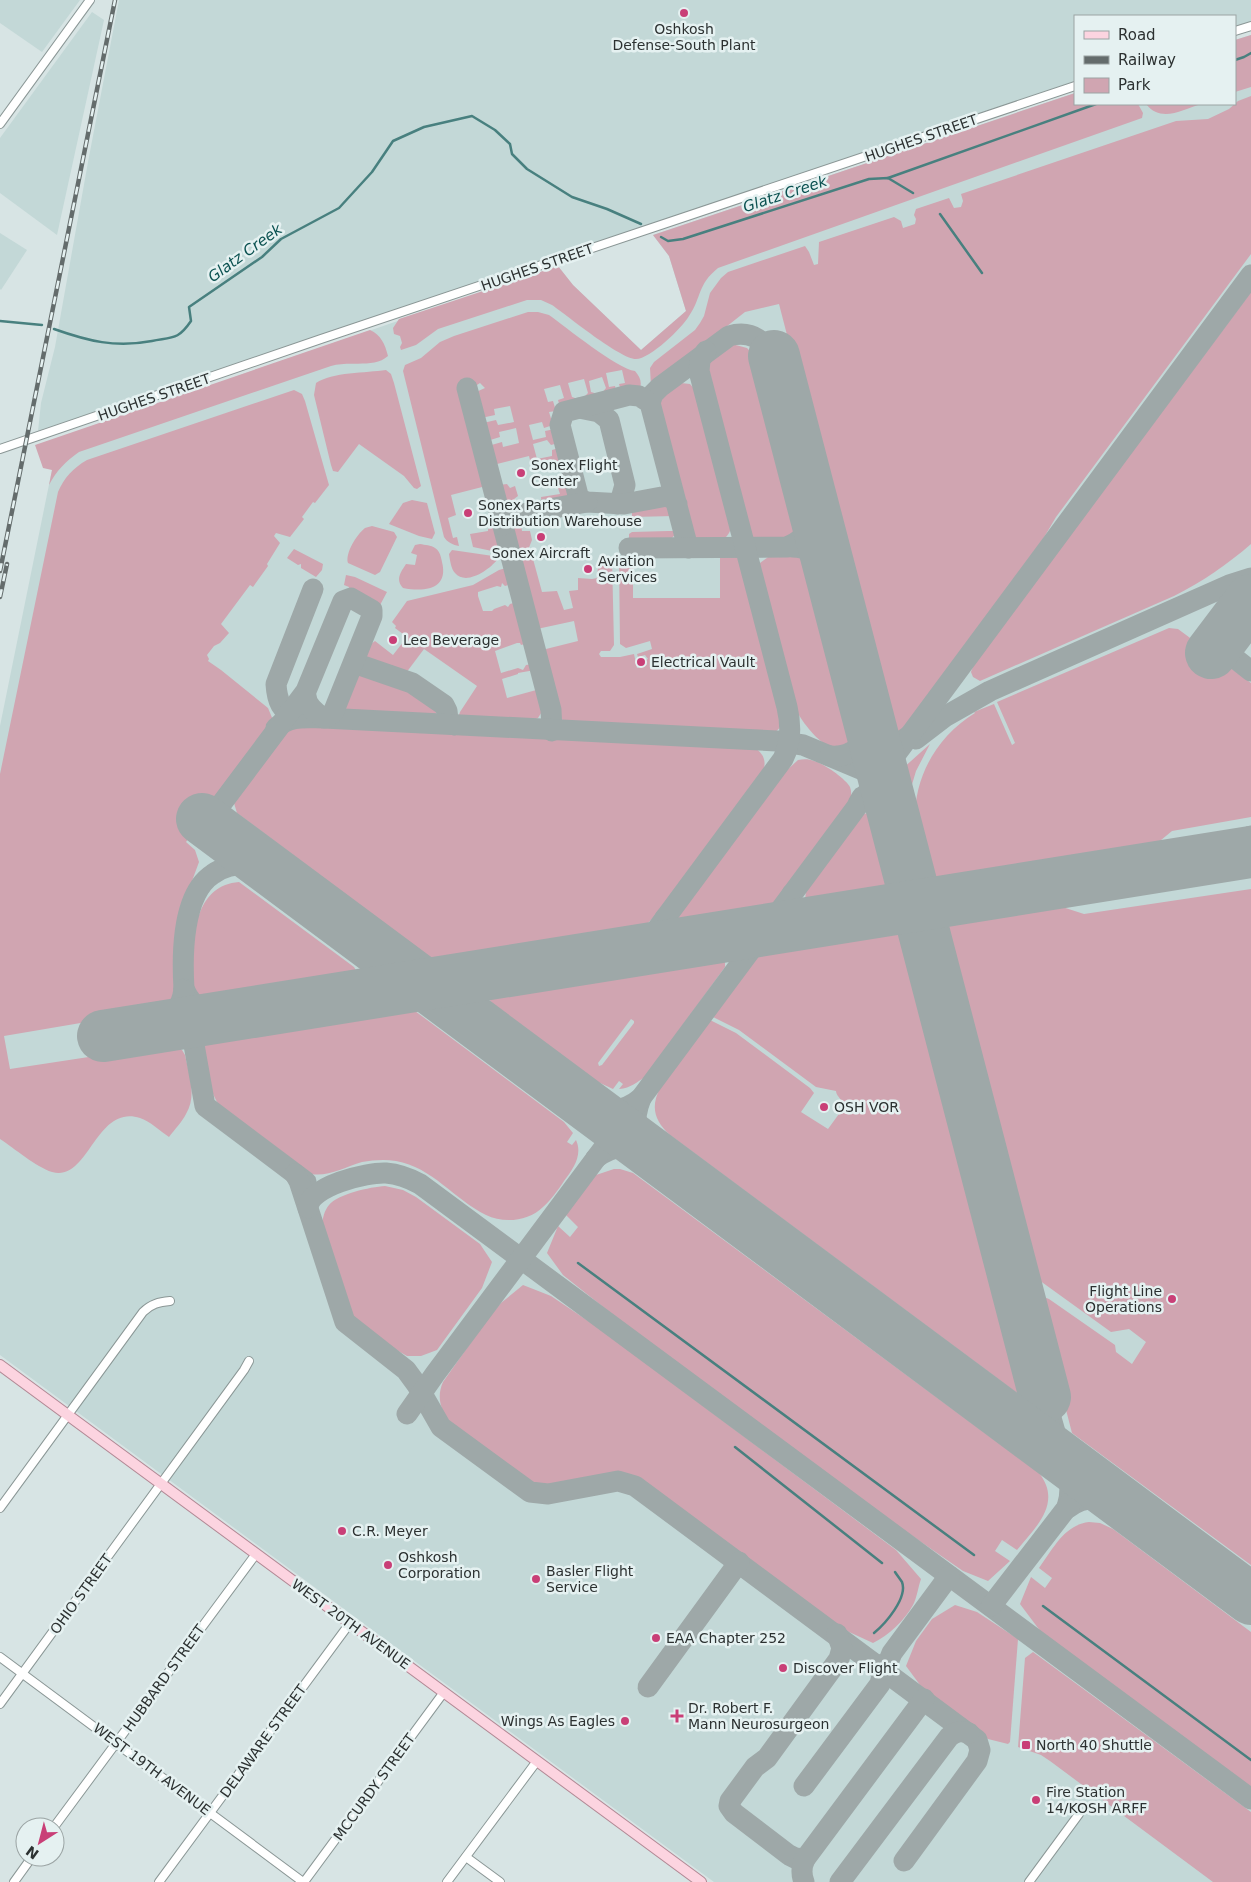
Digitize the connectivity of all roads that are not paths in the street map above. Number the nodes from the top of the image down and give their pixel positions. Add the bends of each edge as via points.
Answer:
1 (90, 0) edge
2 (1251, 26) edge
3 (1236, 32) edge
4 (1074, 86) edge
5 (0, 124) edge
6 (0, 450) edge
7 (170, 1301) dead end
8 (248, 1361) dead end
9 (0, 1365) edge
10 (68, 1415) junction
11 (162, 1484) junction
12 (0, 1508) edge
13 (256, 1554) junction
14 (350, 1623) junction
15 (0, 1656) edge
16 (23, 1673) junction
17 (444, 1692) junction
18 (0, 1704) edge
19 (117, 1742) junction
20 (537, 1761) junction
21 (211, 1812) junction
22 (1079, 1814) dead end
23 (61, 1817) edge
24 (466, 1857) junction
25 (25, 1867) edge
26 (14, 1882) edge
27 (159, 1882) edge
28 (304, 1882) edge
29 (447, 1882) edge
30 (500, 1882) edge
31 (701, 1882) edge
32 (1029, 1882) edge

1 - 5 street
2 - 3 street
4 - 6 street, HUGHES STREET
7 - 10 street via 149,1306
8 - 11 street, OHIO STREET
9 - 10 main road, WEST 20TH AVENUE
10 - 11 main road, WEST 20TH AVENUE
10 - 12 street
11 - 13 main road, WEST 20TH AVENUE
11 - 16 street, OHIO STREET
13 - 14 main road, WEST 20TH AVENUE
13 - 19 street, HUBBARD STREET
14 - 17 main road, WEST 20TH AVENUE
14 - 21 street, DELAWARE STREET
15 - 16 street, WEST 19TH AVENUE
16 - 18 street, OHIO STREET
16 - 19 street, WEST 19TH AVENUE
17 - 20 main road, WEST 20TH AVENUE
17 - 28 street, MCCURDY STREET
19 - 21 street, WEST 19TH AVENUE
19 - 23 street, HUBBARD STREET
20 - 24 street
20 - 31 main road, WEST 20TH AVENUE
21 - 27 street, DELAWARE STREET
21 - 28 street, WEST 19TH AVENUE
22 - 32 street
24 - 29 street
24 - 30 street
25 - 26 street

